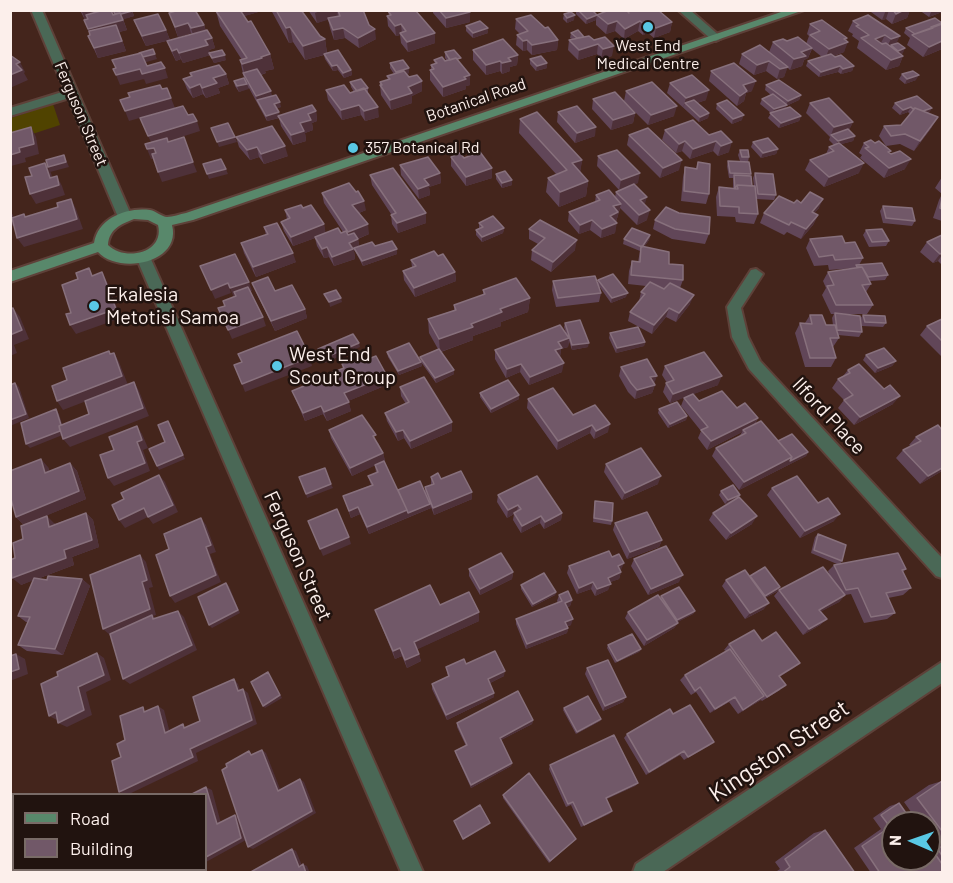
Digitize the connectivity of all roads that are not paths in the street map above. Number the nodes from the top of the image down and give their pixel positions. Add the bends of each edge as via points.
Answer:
1 (36, 10) edge
2 (683, 10) edge
3 (799, 10) edge
4 (716, 38) junction
5 (72, 93) junction
6 (10, 112) edge
7 (125, 217) junction
8 (164, 222) junction
9 (101, 246) junction
10 (143, 257) junction
11 (756, 274) dead end
12 (10, 277) edge
13 (942, 570) edge
14 (942, 672) edge
15 (412, 873) edge
16 (644, 873) edge

1 - 5 street, Ferguson Street
2 - 4 street
3 - 4 main road, Botanical Road
4 - 8 main road, Botanical Road
5 - 6 street
5 - 7 street, Ferguson Street
7 - 8 main road via 151,215
7 - 9 main road via 104,233
8 - 10 main road via 168,234 165,241
9 - 10 main road via 116,259
9 - 12 main road
10 - 15 street, Ferguson Street
11 - 13 street, Ilford Place via 734,307 740,337 754,365
14 - 16 street, Kingston Street

